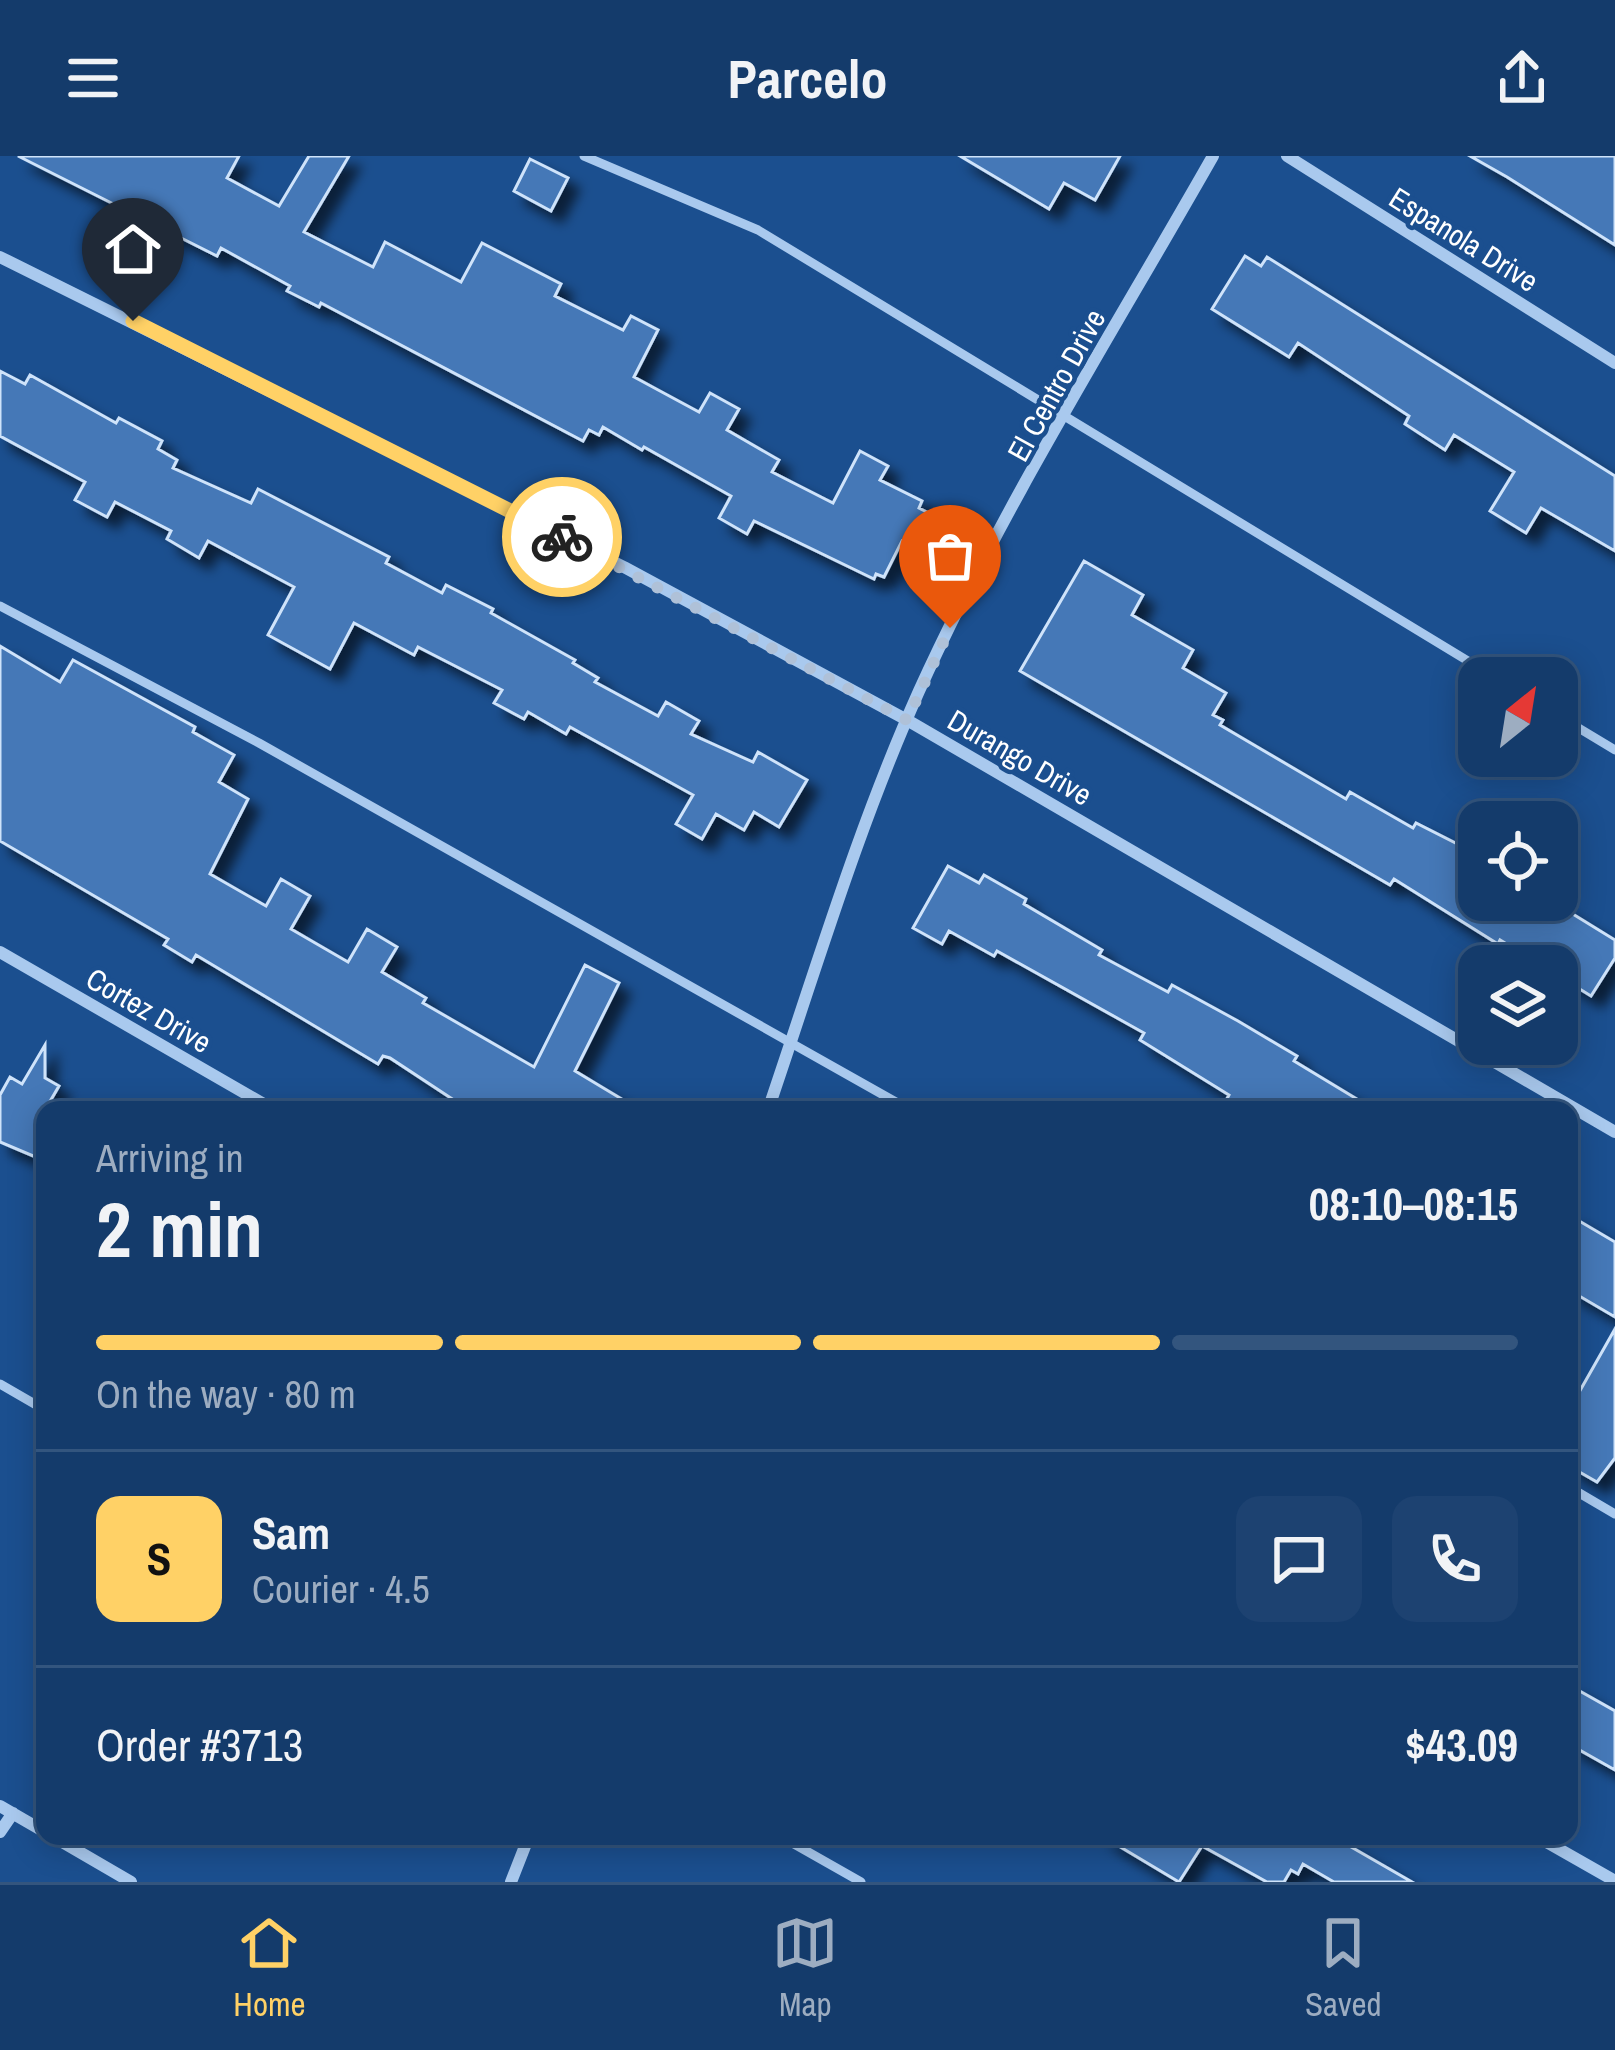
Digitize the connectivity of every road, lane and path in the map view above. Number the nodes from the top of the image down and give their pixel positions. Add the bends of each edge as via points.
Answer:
1 (584, 156) edge
2 (1213, 156) edge
3 (1287, 156) edge
4 (0, 256) edge
5 (1615, 362) edge
6 (1064, 417) junction
7 (0, 606) edge
8 (1461, 657) edge
9 (907, 720) junction
10 (1578, 728) edge
11 (1615, 750) edge
12 (0, 952) edge
13 (791, 1042) junction
14 (258, 1101) edge
15 (771, 1101) edge
16 (894, 1101) edge
17 (1562, 1101) edge
18 (1578, 1110) edge
19 (1615, 1132) edge
20 (0, 1384) edge
21 (36, 1405) edge
22 (1578, 1492) edge
23 (1615, 1514) edge
24 (0, 1806) edge
25 (13, 1814) junction
26 (36, 1827) edge
27 (0, 1832) edge
28 (67, 1845) edge
29 (526, 1845) edge
30 (796, 1845) edge
31 (1552, 1845) edge
32 (1615, 1881) edge
33 (131, 1882) edge
34 (512, 1882) edge
35 (861, 1882) edge

1 - 6 lane via 758,230
2 - 6 street, El Centro Drive
3 - 5 street, Espanola Drive
4 - 9 street, Durango Drive via 624,567
6 - 8 lane
6 - 9 street, El Centro Drive
7 - 13 lane
9 - 13 street, El Centro Drive via 830,914
9 - 17 street, Durango Drive
10 - 11 lane
12 - 14 street, Cortez Drive
13 - 15 street, El Centro Drive
13 - 16 lane
18 - 19 street, Durango Drive
20 - 21 lane
22 - 23 lane
24 - 25 street
25 - 26 street
25 - 27 street
28 - 33 street
29 - 34 street
30 - 35 lane
31 - 32 street

